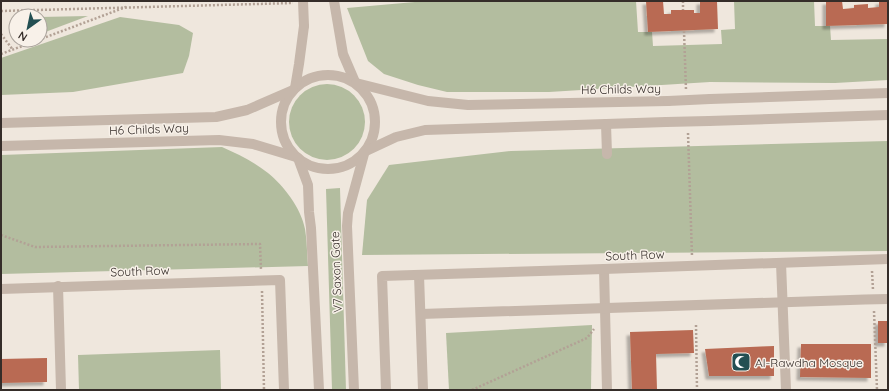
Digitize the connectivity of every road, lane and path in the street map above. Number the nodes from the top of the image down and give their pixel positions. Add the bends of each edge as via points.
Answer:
1 (334, 1) edge
2 (683, 1) edge
3 (278, 2) edge
4 (301, 2) edge
5 (128, 6) junction
6 (683, 10) dead end
7 (1, 11) edge
8 (684, 30) dead end
9 (1, 34) edge
10 (13, 50) junction
11 (1, 54) edge
12 (356, 83) junction
13 (294, 89) junction
14 (686, 91) dead end
15 (888, 92) edge
16 (888, 115) edge
17 (1, 123) edge
18 (606, 124) junction
19 (688, 131) dead end
20 (1, 146) edge
21 (365, 153) junction
22 (607, 154) dead end
23 (297, 157) junction
24 (871, 259) junction
25 (888, 259) edge
26 (781, 263) junction
27 (693, 266) junction
28 (604, 269) junction
29 (419, 276) junction
30 (58, 286) junction
31 (1, 288) edge
32 (873, 299) junction
33 (888, 299) edge
34 (783, 301) junction
35 (605, 308) junction
36 (421, 314) junction
37 (696, 325) dead end
38 (594, 328) dead end
39 (61, 390) edge
40 (284, 390) edge
41 (318, 390) edge
42 (354, 390) edge
43 (386, 390) edge
44 (423, 390) edge
45 (472, 390) edge
46 (608, 390) edge
47 (697, 390) edge
48 (786, 390) edge
49 (877, 390) edge

1 - 12 street via 343,54
2 - 6 path
3 - 4 path
3 - 5 path
4 - 13 street, bridge via 304,26
5 - 7 path
5 - 10 path
8 - 14 path
9 - 10 path
10 - 11 path
12 - 13 street via 340,76 324,74 308,79
12 - 15 street, H6 Childs Way, bridge via 428,101 468,105 668,101
12 - 21 street via 371,101 376,123 373,138
13 - 17 street, H6 Childs Way via 247,110 216,117
13 - 23 street via 284,106 281,124 285,142
16 - 18 street, bridge
18 - 21 street via 426,130 396,137
18 - 22 street
19 - 27 path
20 - 23 street, H6 Childs Way via 219,140 253,144
21 - 23 street via 349,165 331,170 314,167
21 - 42 street, V7 Saxon Gate via 348,213 347,226
23 - 41 street, V7 Saxon Gate via 308,185
24 - 25 street, South Row
24 - 26 street, South Row
24 - 32 path
26 - 27 street, South Row
26 - 34 street
27 - 28 street, South Row
28 - 29 street, South Row
28 - 35 street
29 - 36 street
29 - 43 street, South Row via 382,276
30 - 31 street, South Row
30 - 39 street
30 - 40 street, South Row via 280,280
32 - 33 street
32 - 34 street
32 - 49 path
34 - 35 street
34 - 48 street
35 - 36 street
35 - 46 street
36 - 44 street
37 - 47 path
38 - 45 path via 587,338

